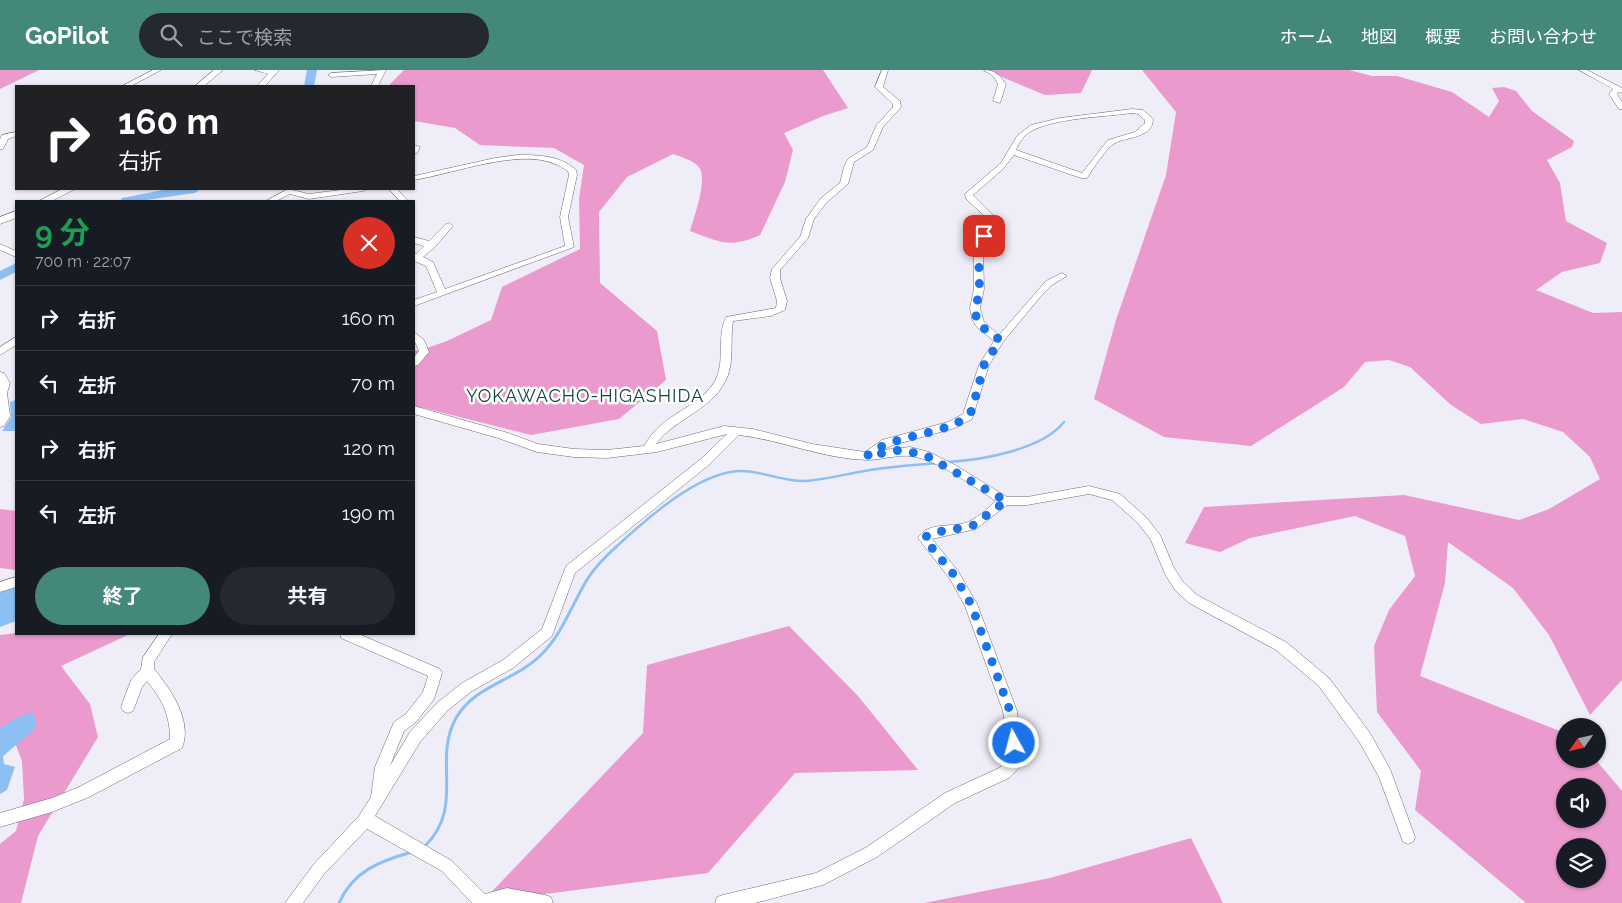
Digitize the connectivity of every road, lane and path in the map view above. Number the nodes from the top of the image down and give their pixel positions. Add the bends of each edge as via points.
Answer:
1 (158, 70) edge
2 (219, 70) edge
3 (258, 70) edge
4 (885, 70) edge
5 (987, 70) edge
6 (1582, 70) edge
7 (135, 71) dead end
8 (382, 71) edge
9 (274, 72) edge
10 (330, 75) dead end
11 (141, 79) junction
12 (128, 85) edge
13 (201, 85) edge
14 (262, 85) edge
15 (375, 85) edge
16 (1618, 87) edge
17 (997, 101) dead end
18 (1622, 107) edge
19 (15, 134) edge
20 (0, 147) edge
21 (1010, 151) junction
22 (415, 178) edge
23 (68, 190) edge
24 (356, 190) edge
25 (395, 190) edge
26 (46, 200) edge
27 (272, 200) edge
28 (403, 200) edge
29 (15, 214) edge
30 (0, 221) edge
31 (449, 226) dead end
32 (415, 240) edge
33 (432, 246) junction
34 (0, 247) edge
35 (13, 253) edge
36 (415, 257) edge
37 (1062, 276) dead end
38 (442, 293) junction
39 (415, 303) edge
40 (415, 336) edge
41 (1000, 340) junction
42 (15, 341) edge
43 (0, 352) edge
44 (415, 362) edge
45 (2, 379) edge
46 (15, 380) edge
47 (415, 410) edge
48 (0, 422) edge
49 (736, 432) junction
50 (647, 449) junction
51 (867, 456) junction
52 (1006, 501) junction
53 (15, 582) edge
54 (0, 586) edge
55 (167, 635) edge
56 (348, 635) edge
57 (147, 671) junction
58 (128, 707) dead end
59 (375, 802) junction
60 (0, 820) edge
61 (364, 821) junction
62 (1408, 837) dead end
63 (293, 903) edge
64 (545, 903) edge
65 (723, 903) edge

1 - 11 street
2 - 13 main road
3 - 9 street
4 - 50 street via 879,86 897,103 897,107 880,126 870,148 852,161 844,184 824,200 810,219 804,238 776,270 775,278 782,301 780,310 729,319 726,356 719,383 709,396 663,429
5 - 17 street via 1002,84
6 - 16 street
7 - 11 street
8 - 10 street
8 - 15 street
9 - 14 street
11 - 12 street
16 - 18 street via 1613,94
19 - 20 street via 5,137
21 - 21 street via 1027,130 1040,125 1132,111 1140,112 1149,119 1143,131 1111,142 1084,176
21 - 41 street via 1006,161 969,197 990,216 977,263 976,319
22 - 38 street via 519,157 557,161 572,170 573,184 564,217 570,247
23 - 26 main road
24 - 27 street via 308,197 289,192
25 - 28 street
29 - 30 main road
31 - 33 street
32 - 33 street
33 - 36 street
34 - 35 street
36 - 38 street via 430,264
37 - 41 street via 1049,283
38 - 39 street
40 - 44 street via 424,352
41 - 51 street via 984,365 968,416 951,425 886,443
42 - 43 street
45 - 46 street
45 - 48 street via 5,416
47 - 50 street via 537,448 606,454
49 - 50 street via 724,430
49 - 51 street
49 - 59 street via 706,461 570,570 547,632 508,664 467,687 442,708 415,737
51 - 52 street via 900,450 925,455
52 - 62 street via 1027,501 1089,490 1116,497 1142,520 1156,538 1169,570 1192,599 1281,646 1324,682 1366,738 1385,774
52 - 65 street via 972,526 931,533 924,538 954,575 971,604 1010,711 1016,761 1004,773 950,798 872,852 818,880
53 - 54 street
55 - 57 street via 148,661
56 - 59 street via 435,673 429,695 411,718 399,727 382,767
57 - 58 street via 136,684
57 - 60 street via 170,697 177,743 84,792
59 - 61 street
61 - 63 street via 319,869
61 - 64 street via 447,866 482,902 506,896

